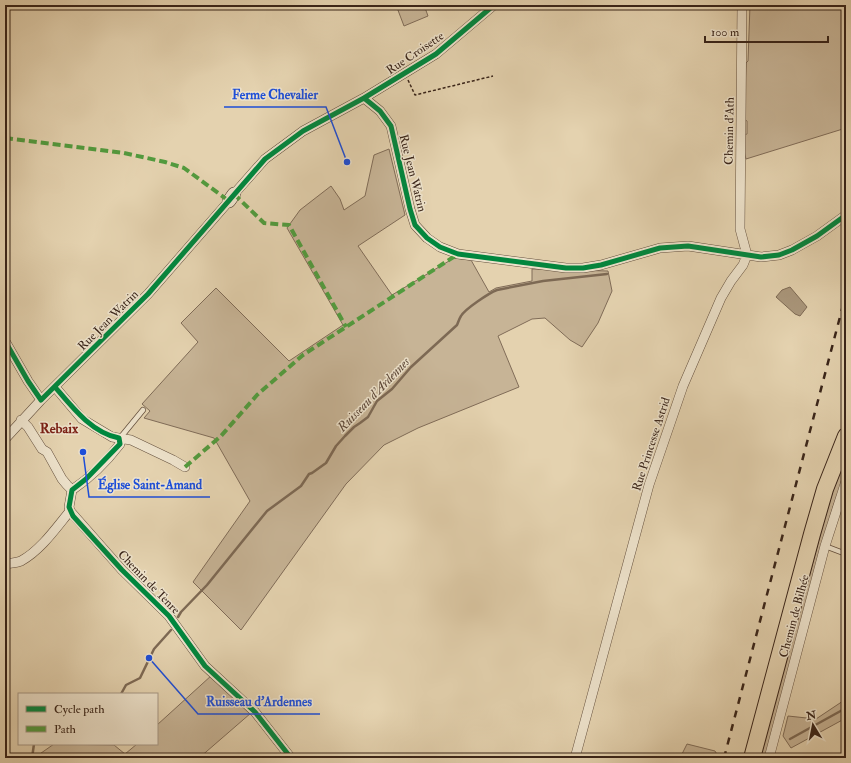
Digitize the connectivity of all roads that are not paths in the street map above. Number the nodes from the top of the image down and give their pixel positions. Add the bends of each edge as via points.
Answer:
1 (494, 5) edge
2 (742, 5) edge
3 (364, 98) junction
4 (846, 215) edge
5 (747, 256) junction
6 (5, 341) edge
7 (55, 386) junction
8 (41, 400) junction
9 (142, 410) dead end
10 (21, 420) junction
11 (846, 436) edge
12 (119, 438) junction
13 (5, 439) edge
14 (185, 467) dead end
15 (846, 481) edge
16 (72, 490) junction
17 (70, 511) junction
18 (825, 546) junction
19 (846, 554) edge
20 (5, 564) edge
21 (291, 758) edge
22 (575, 758) edge
23 (752, 758) edge
24 (769, 758) edge

1 - 3 street, Rue Croisette via 436,54
2 - 5 street, Chemin d'Ath via 740,229
3 - 5 street, Rue Jean Watrin via 380,111 391,126 415,225 440,247 458,254 566,268 601,265 660,248 688,246
3 - 7 street, Rue Jean Watrin via 303,131 265,160 148,294
4 - 5 street via 792,250 779,255
5 - 22 street, Rue Princesse Astrid via 721,298 683,386 650,485
6 - 8 street
7 - 8 street, Rue Jean Watrin
7 - 12 street via 82,419 112,437
8 - 10 street, Rue Jean Watrin
9 - 12 lane
10 - 13 street, Rue Jean Watrin
10 - 16 street via 47,452 62,479
11 - 23 highway via 825,489
12 - 14 street via 131,440
12 - 16 street via 120,444 114,452
15 - 18 street, Chemin de Bilhée
16 - 17 street
17 - 20 street via 33,552 20,561
17 - 21 street, Chemin de Tenre via 122,570 169,616 205,666 255,712
18 - 19 lane
18 - 24 street, Chemin de Bilhée

